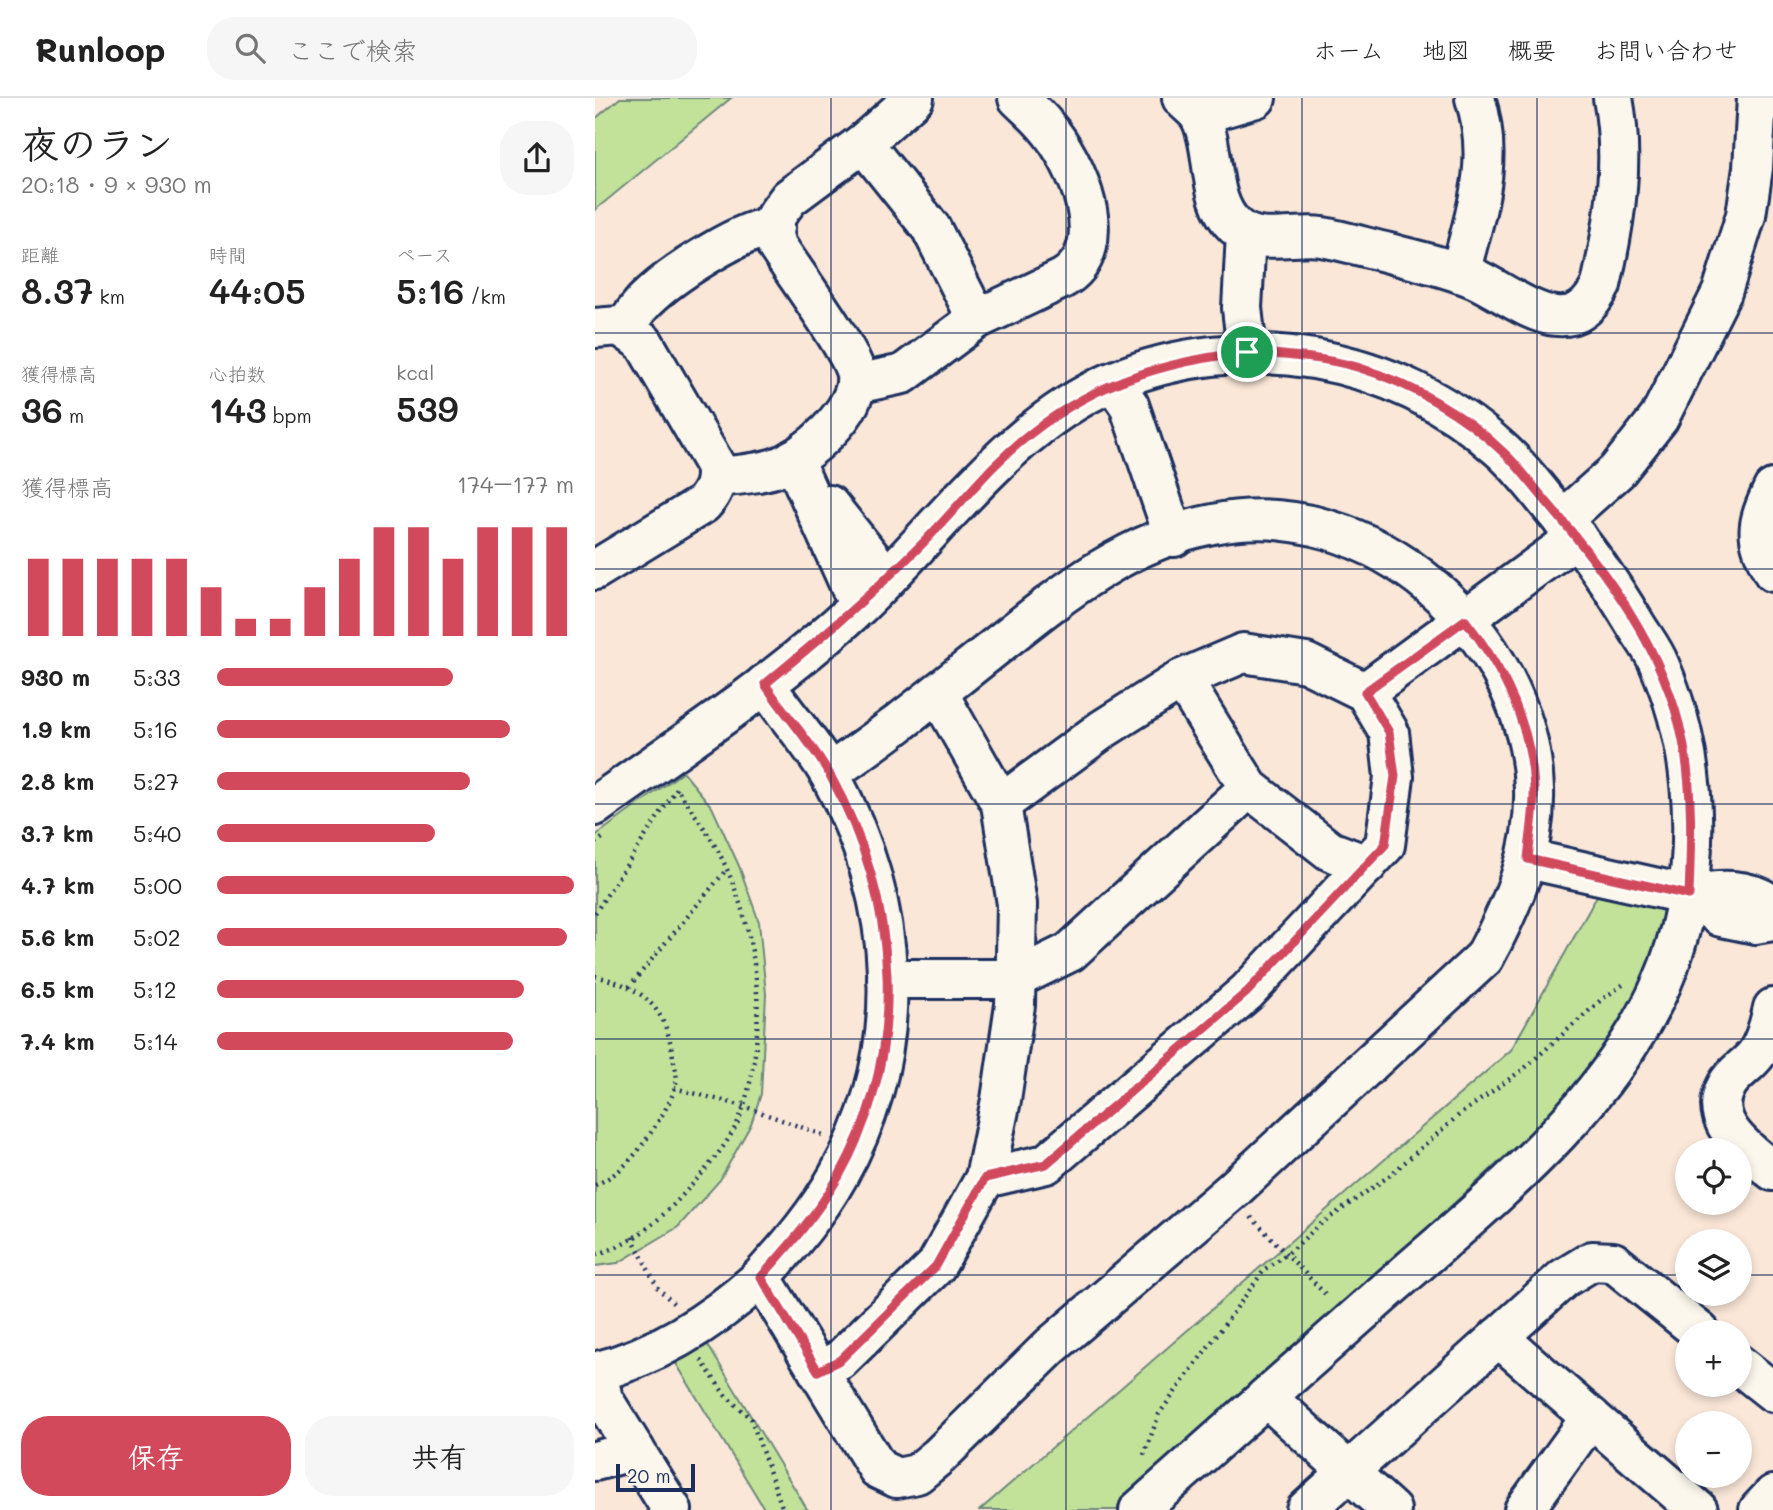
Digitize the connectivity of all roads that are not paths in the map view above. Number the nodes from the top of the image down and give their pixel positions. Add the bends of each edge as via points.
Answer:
1 (914, 98) edge
2 (1018, 98) edge
3 (1257, 98) edge
4 (1475, 98) edge
5 (1613, 98) edge
6 (1757, 98) edge
7 (1191, 107) edge
8 (863, 143) junction
9 (1759, 216) edge
10 (775, 227) junction
11 (1246, 234) junction
12 (1460, 273) junction
13 (977, 319) junction
14 (610, 328) edge
15 (1247, 352) junction
16 (1113, 382) junction
17 (856, 384) junction
18 (793, 459) junction
19 (717, 477) junction
20 (1773, 489) edge
21 (1569, 528) junction
22 (1174, 537) junction
23 (595, 570) edge
24 (1773, 572) edge
25 (887, 578) junction
26 (859, 606) junction
27 (1465, 620) junction
28 (1182, 679) junction
29 (765, 684) junction
30 (1365, 692) junction
31 (938, 693) junction
32 (829, 773) junction
33 (1249, 788) junction
34 (1001, 804) junction
35 (595, 806) edge
36 (1528, 859) junction
37 (1367, 865) junction
38 (1689, 895) junction
39 (1773, 905) edge
40 (1773, 921) edge
41 (887, 979) junction
42 (1015, 979) junction
43 (1773, 1007) edge
44 (1765, 1054) edge
45 (1773, 1171) edge
46 (985, 1178) junction
47 (761, 1277) junction
48 (1685, 1320) edge
49 (1498, 1337) junction
50 (818, 1371) junction
51 (596, 1372) edge
52 (1752, 1375) edge
53 (1773, 1392) edge
54 (1266, 1397) junction
55 (1591, 1417) junction
56 (635, 1450) junction
57 (595, 1461) edge
58 (1348, 1472) junction
59 (1773, 1495) edge
60 (672, 1510) edge
61 (1139, 1510) edge
62 (1306, 1510) edge
63 (1391, 1510) edge
64 (1524, 1510) edge
65 (1698, 1510) edge
66 (1759, 1510) edge

1 - 8 street
2 - 13 street via 1067,156 1084,204 1088,248 1074,272
3 - 7 street
4 - 12 street via 1484,128 1484,170
5 - 12 street via 1619,132 1619,185 1611,239 1594,299 1575,314 1552,317
6 - 9 street
7 - 11 street via 1221,206
8 - 10 street via 789,198 775,217
8 - 13 street via 932,228
9 - 21 street via 1659,418
10 - 14 street via 762,226 742,234 654,292
10 - 17 street via 778,246 851,360
11 - 12 street via 1320,237
11 - 15 street via 1242,308
13 - 17 street via 903,374
14 - 19 street via 644,343 715,465
15 - 16 street via 1183,360
15 - 21 street via 1357,367 1438,403 1504,452
16 - 22 street via 1129,405
16 - 25 street via 1079,399 1019,443
17 - 18 street via 829,430
18 - 19 street via 750,474
18 - 25 street
18 - 26 street
19 - 23 street via 703,505
20 - 24 street via 1760,519 1760,545
21 - 27 street
21 - 38 street via 1602,569 1659,662 1683,740 1692,825
22 - 27 street via 1213,524 1269,519 1365,541 1420,577
22 - 31 street via 1135,548 1075,583
25 - 26 street
26 - 29 street
27 - 30 street
27 - 36 street via 1499,669 1522,718 1534,791
28 - 30 street via 1243,653 1306,663
28 - 33 street
28 - 34 street via 1103,729
29 - 32 street
29 - 35 street
30 - 37 street via 1389,732 1395,776 1385,845
31 - 32 street
31 - 34 street
32 - 41 street via 868,869 887,946
33 - 37 street via 1330,851
33 - 42 street via 1070,952
34 - 42 street via 1017,904
36 - 38 street
36 - 50 street via 1509,911 1484,957 1233,1191 1051,1346 917,1474 897,1478 878,1469
37 - 46 street via 1247,992 1046,1164
38 - 39 street via 1721,888 1761,897
38 - 40 street via 1721,917 1755,924
38 - 54 street via 1663,982 1651,1006 1626,1054 1579,1111 1480,1208
41 - 42 street
41 - 47 street via 887,1027 872,1101 839,1175 803,1231
42 - 46 street via 1001,1100
43 - 44 street
44 - 45 street via 1727,1085 1722,1106 1727,1129
46 - 50 street via 936,1266 840,1360
47 - 50 street
47 - 51 street via 690,1330
48 - 49 street via 1613,1262 1592,1261 1564,1278
49 - 55 street
49 - 58 street
51 - 56 street via 603,1399
52 - 53 street
54 - 58 street
54 - 61 street
55 - 64 street
55 - 65 street
56 - 57 street
56 - 60 street
58 - 62 street
58 - 63 street
59 - 66 street

